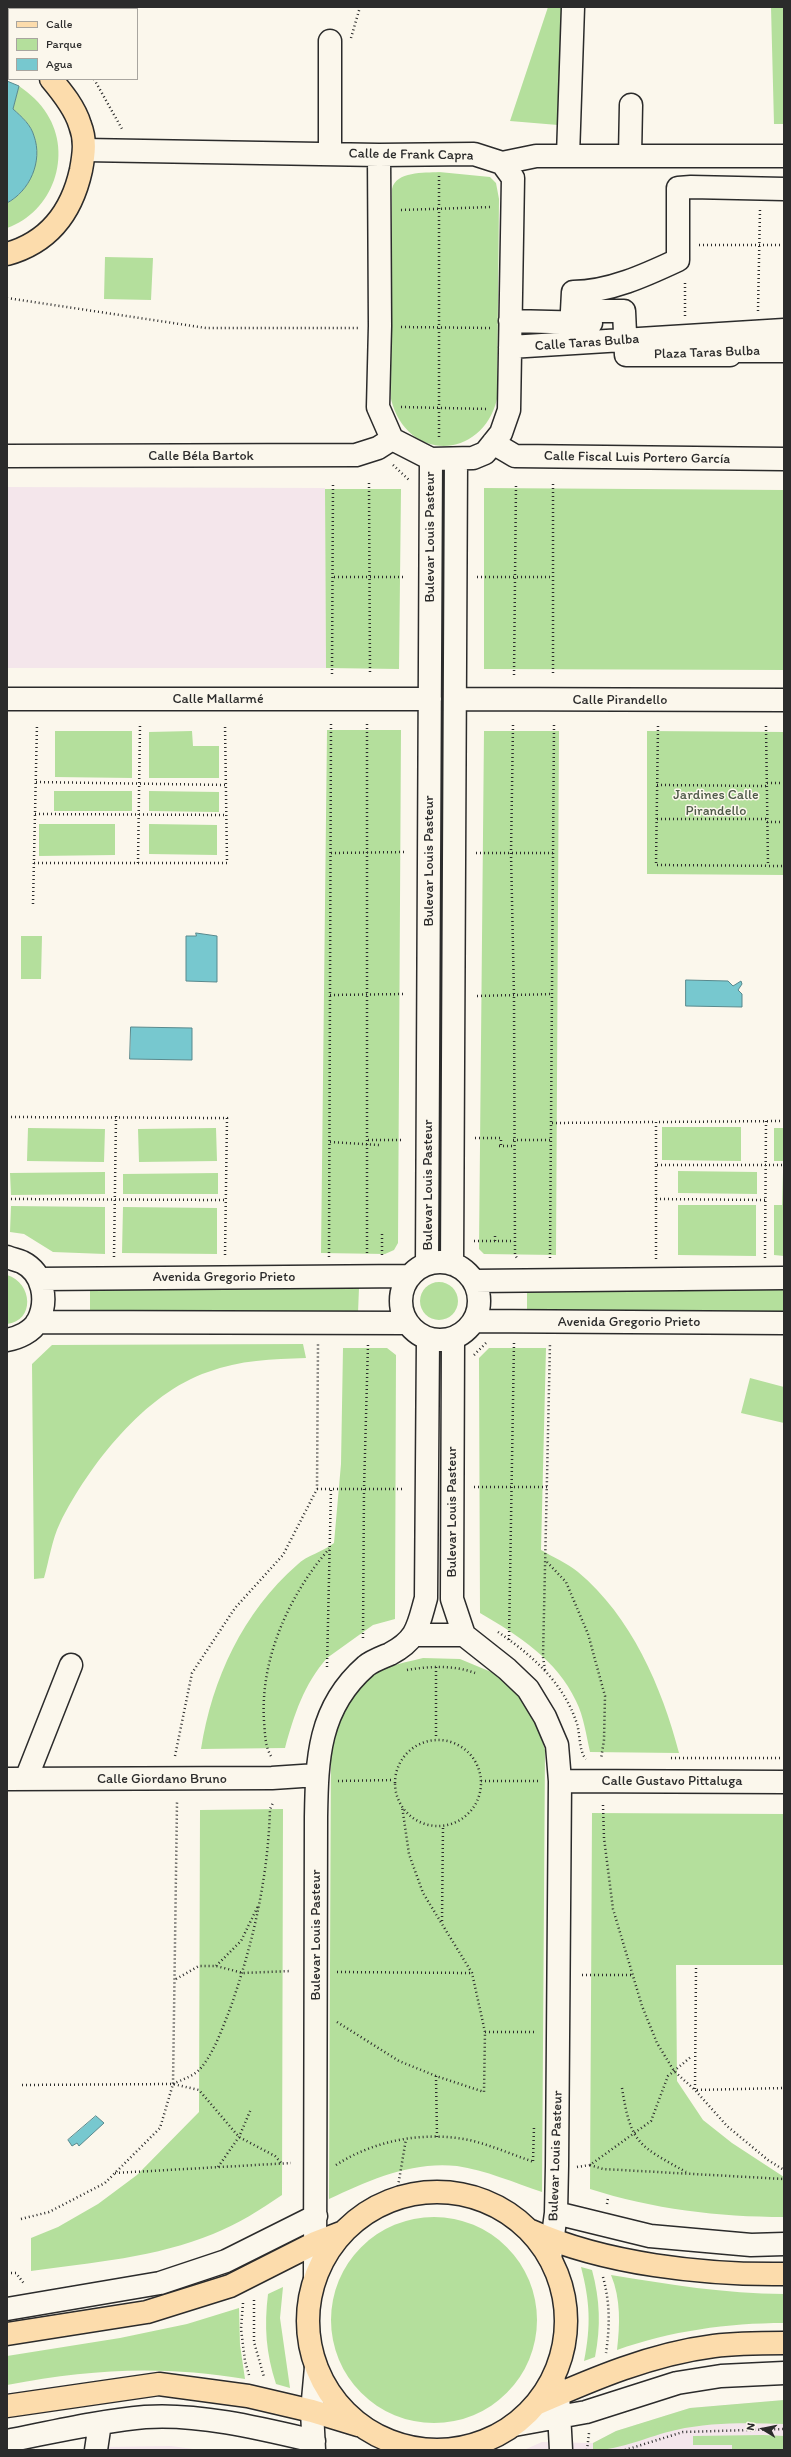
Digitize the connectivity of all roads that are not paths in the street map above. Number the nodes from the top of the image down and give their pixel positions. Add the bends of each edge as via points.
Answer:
1 (573, 7) edge
2 (340, 42) road end
3 (52, 80) edge
4 (631, 105) dead end
5 (85, 150) junction
6 (330, 154) junction
7 (379, 155) junction
8 (568, 156) junction
9 (630, 156) junction
10 (784, 156) edge
11 (502, 163) junction
12 (784, 189) edge
13 (7, 254) edge
14 (784, 330) edge
15 (510, 332) junction
16 (620, 332) junction
17 (784, 350) edge
18 (385, 443) junction
19 (493, 443) junction
20 (7, 456) edge
21 (443, 459) junction
22 (784, 459) edge
23 (7, 699) edge
24 (430, 699) junction
25 (455, 699) junction
26 (784, 700) edge
27 (7, 1257) edge
28 (427, 1264) junction
29 (452, 1264) junction
30 (410, 1276) junction
31 (784, 1278) edge
32 (39, 1279) junction
33 (474, 1281) junction
34 (474, 1321) junction
35 (37, 1322) junction
36 (407, 1323) junction
37 (784, 1323) edge
38 (428, 1339) junction
39 (453, 1339) junction
40 (7, 1340) edge
41 (416, 1635) junction
42 (464, 1635) junction
43 (71, 1665) dead end
44 (330, 1777) junction
45 (16, 1779) edge
46 (560, 1781) junction
47 (784, 1782) edge
48 (556, 2212) junction
49 (316, 2216) junction
50 (341, 2233) junction
51 (315, 2243) junction
52 (784, 2244) edge
53 (551, 2249) junction
54 (784, 2274) edge
55 (315, 2277) junction
56 (7, 2309) edge
57 (7, 2334) edge
58 (784, 2343) edge
59 (316, 2367) junction
60 (784, 2373) edge
61 (556, 2387) junction
62 (7, 2406) edge
63 (312, 2411) junction
64 (560, 2418) junction
65 (100, 2424) junction
66 (514, 2425) junction
67 (360, 2426) junction
68 (7, 2441) edge
69 (314, 2446) edge
70 (96, 2450) edge
71 (561, 2450) edge

1 - 8 street
2 - 6 street
3 - 5 main road via 65,96 80,124
4 - 9 street
5 - 6 street, Calle de Frank Capra
5 - 13 main road via 76,192 68,210 47,233
6 - 7 street, Calle de Frank Capra
7 - 11 street, Calle de Frank Capra via 474,154
7 - 18 street via 380,210 373,327 378,407
8 - 9 street, Calle de Frank Capra
8 - 11 street, Calle de Frank Capra via 536,156
9 - 10 street, Calle de Frank Capra
11 - 15 street via 513,178
12 - 16 street, Plaza Taras Bulba via 691,186 678,188 678,260 615,284 586,292 573,292 572,311 624,311
14 - 16 street, Calle Taras Bulba via 684,337
15 - 16 street, Calle Taras Bulba
15 - 19 street via 509,410 501,433
16 - 17 street, Plaza Taras Bulba via 626,355 730,355 730,351
18 - 20 street, Calle Béla Bartok via 356,454 324,456
18 - 21 street, Bulevar Louis Pasteur
19 - 21 street via 485,454 473,458
19 - 22 street, Calle Fiscal Luis Portero García via 515,456
21 - 24 street, Bulevar Louis Pasteur
21 - 25 street, Bulevar Louis Pasteur
23 - 24 street, Calle Mallarmé
24 - 28 street, Bulevar Louis Pasteur
25 - 26 street, Calle Pirandello
25 - 29 street, Bulevar Louis Pasteur
27 - 32 street via 23,1262
28 - 29 street via 440,1261
28 - 30 street
29 - 33 street via 465,1270
30 - 32 street, Avenida Gregorio Prieto
30 - 36 street via 403,1287 401,1299
31 - 33 street
32 - 35 street via 44,1300
33 - 34 street via 479,1301
34 - 37 street, Avenida Gregorio Prieto
34 - 39 street via 468,1329
35 - 36 street
35 - 40 street via 21,1337
36 - 38 street via 416,1333
38 - 39 street
38 - 41 street, Bulevar Louis Pasteur via 426,1598
39 - 42 street, Bulevar Louis Pasteur via 452,1599
41 - 42 street
41 - 44 street, Bulevar Louis Pasteur via 398,1650 367,1666 348,1685 331,1713 320,1744
42 - 46 street, Bulevar Louis Pasteur via 528,1689 545,1717 556,1745
43 - 45 street
44 - 45 street, Calle Giordano Bruno
44 - 49 street, Bulevar Louis Pasteur
46 - 47 street, Calle Gustavo Pittaluga
46 - 48 street, Bulevar Louis Pasteur
48 - 52 street via 650,2236 751,2245
48 - 53 street, Bulevar Louis Pasteur
49 - 51 street, Bulevar Louis Pasteur
49 - 56 street via 226,2261 160,2283
50 - 51 main road
50 - 53 main road via 363,2215 396,2198 415,2193 443,2191 471,2195 497,2206 515,2217
50 - 55 main road via 326,2254
51 - 55 street, Bulevar Louis Pasteur
51 - 57 main road via 239,2282 147,2312
53 - 54 main road via 602,2254 680,2268 748,2274
53 - 61 main road via 566,2318 565,2339
55 - 59 main road via 309,2299 307,2322
58 - 61 main road via 714,2346 665,2355
59 - 63 street
59 - 67 main road via 334,2399
60 - 64 street via 721,2376 677,2383
61 - 64 street
61 - 66 main road
62 - 63 main road via 159,2384 248,2396
63 - 67 main road
63 - 69 street
64 - 66 street
64 - 71 street
65 - 68 street
65 - 69 street via 168,2416 245,2426
65 - 70 street
66 - 67 main road via 486,2441 454,2450 414,2448 389,2442

